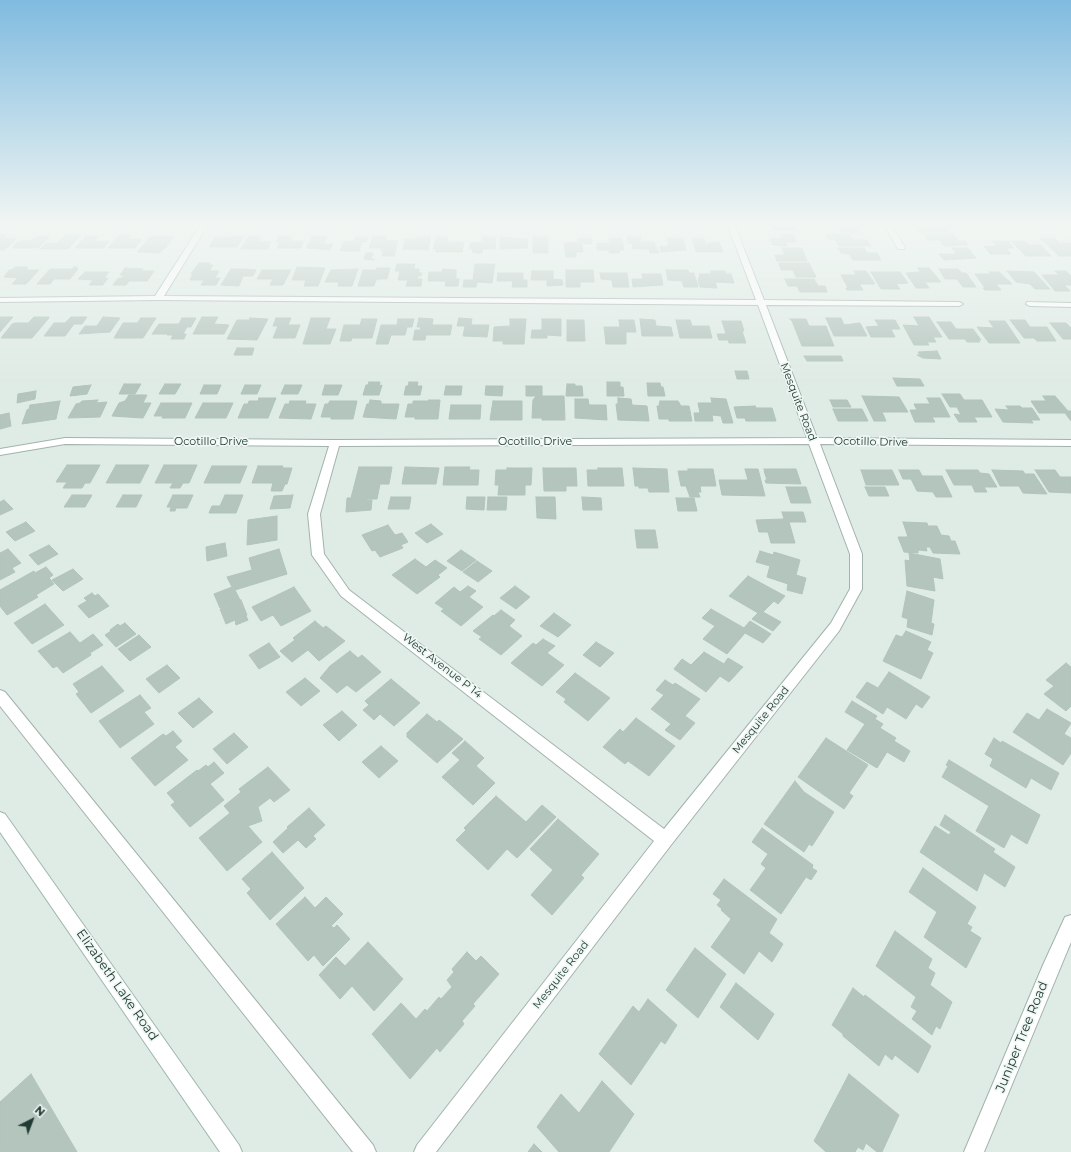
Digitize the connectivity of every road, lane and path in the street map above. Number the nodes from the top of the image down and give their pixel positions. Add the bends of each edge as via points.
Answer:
1 (169, 280) edge
2 (752, 280) edge
3 (158, 298) junction
4 (0, 300) edge
5 (760, 302) junction
6 (959, 304) dead end
7 (1030, 304) dead end
8 (1071, 305) edge
9 (814, 441) junction
10 (335, 443) junction
11 (1071, 444) edge
12 (0, 452) edge
13 (0, 696) edge
14 (0, 819) edge
15 (665, 840) junction
16 (1071, 922) edge
17 (232, 1152) edge
18 (366, 1152) edge
19 (424, 1152) edge
20 (974, 1152) edge

1 - 3 street
2 - 5 street, Mesquite Road
3 - 4 street
3 - 5 street
5 - 6 street
5 - 9 street, Mesquite Road
7 - 8 street
9 - 10 street, Ocotillo Drive
9 - 11 street, Ocotillo Drive
9 - 15 street, Mesquite Road via 856,554 856,589 835,627
10 - 12 street, Ocotillo Drive via 65,441
10 - 15 street, West Avenue P 14 via 314,514 318,555 345,593
13 - 18 street
14 - 17 street, Elizabeth Lake Road
15 - 19 street, Mesquite Road
16 - 20 street, Juniper Tree Road

